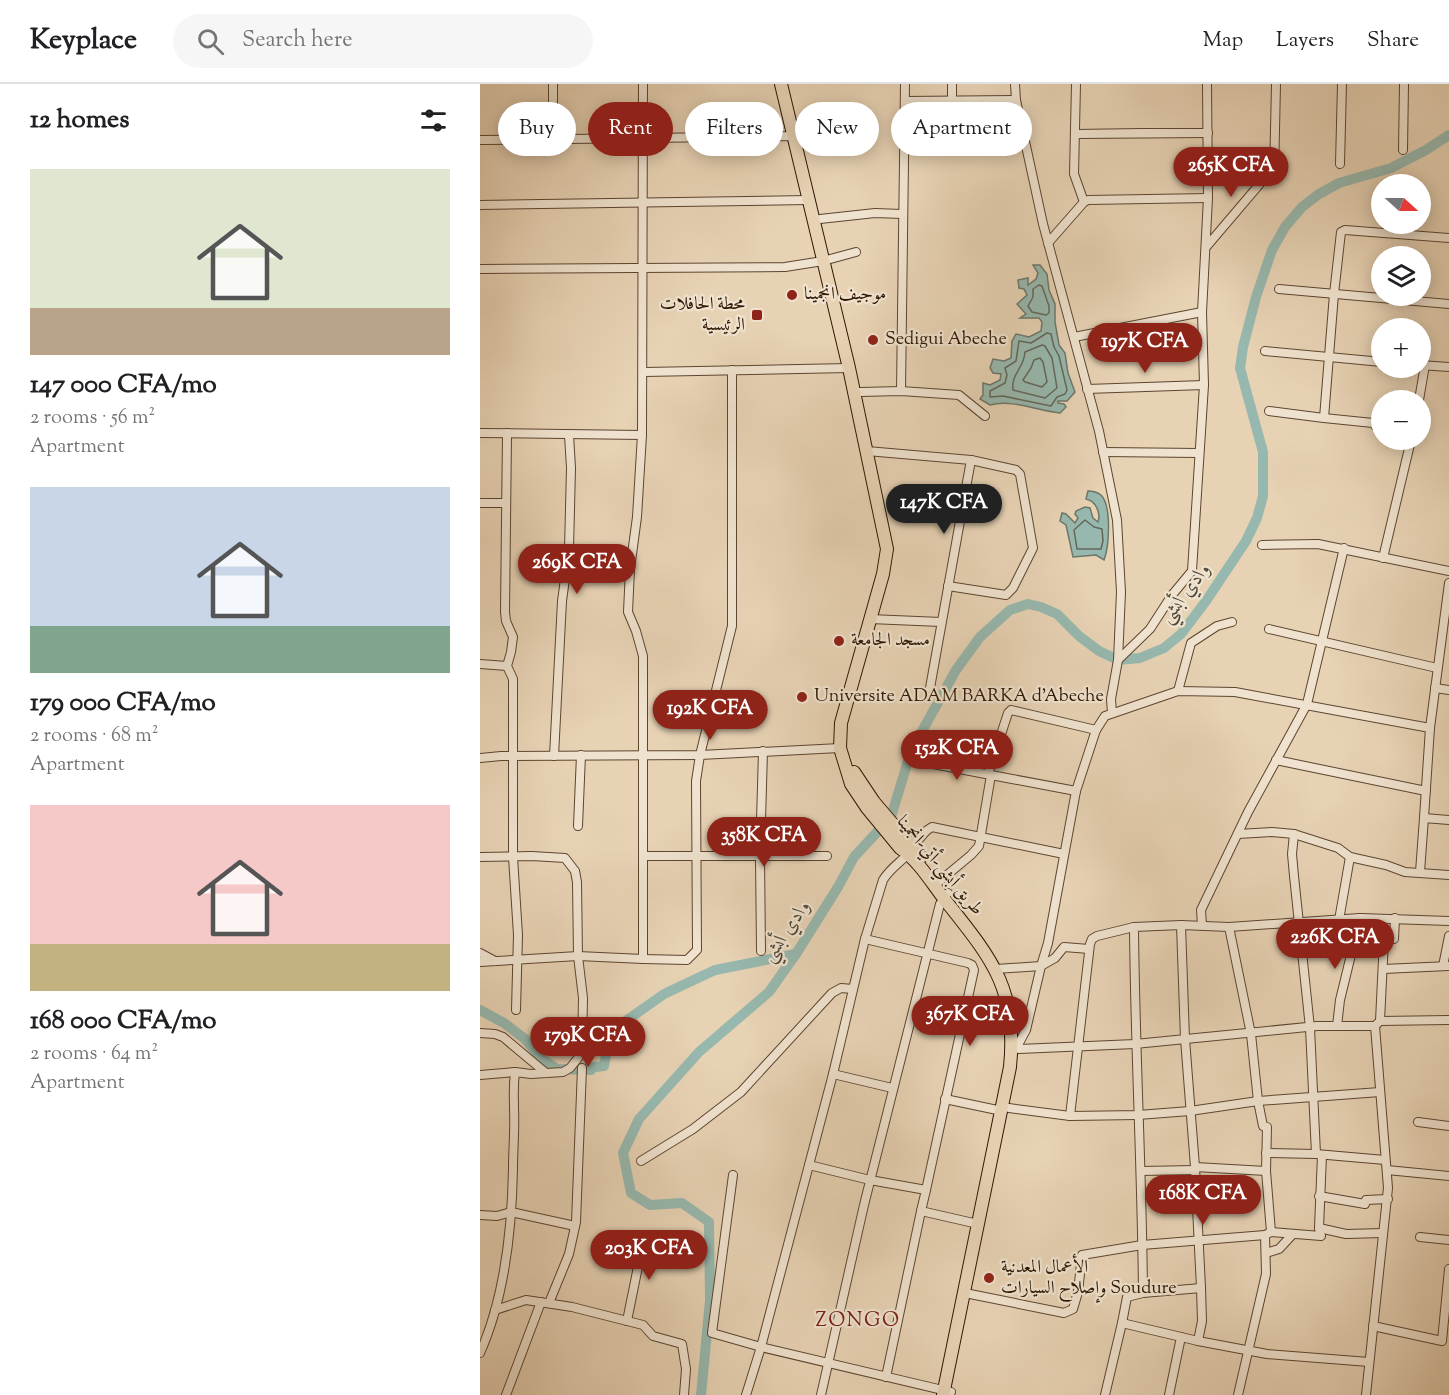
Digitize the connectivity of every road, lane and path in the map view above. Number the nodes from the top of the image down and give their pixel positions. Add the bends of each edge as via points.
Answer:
1 (553, 84) edge
2 (643, 84) edge
3 (781, 84) edge
4 (789, 84) edge
5 (905, 84) edge
6 (952, 84) edge
7 (1015, 84) edge
8 (1076, 84) edge
9 (1208, 84) edge
10 (1276, 84) edge
11 (1342, 84) edge
12 (1404, 84) edge
13 (952, 100) junction
14 (1016, 100) junction
15 (905, 101) junction
16 (553, 102) edge
17 (643, 102) edge
18 (795, 123) edge
19 (795, 130) edge
20 (1208, 133) junction
21 (1075, 134) junction
22 (795, 136) edge
23 (673, 138) edge
24 (480, 140) edge
25 (498, 140) edge
26 (1403, 150) dead end
27 (643, 156) edge
28 (801, 156) edge
29 (803, 156) edge
30 (1340, 164) dead end
31 (1275, 166) junction
32 (1274, 176) dead end
33 (1208, 198) junction
34 (809, 200) junction
35 (1084, 202) junction
36 (644, 203) junction
37 (480, 205) edge
38 (902, 214) junction
39 (820, 219) junction
40 (1449, 238) edge
41 (1048, 243) junction
42 (1207, 246) junction
43 (856, 252) dead end
44 (826, 261) junction
45 (644, 268) junction
46 (480, 269) edge
47 (1279, 289) dead end
48 (1334, 294) junction
49 (1449, 304) edge
50 (1203, 312) junction
51 (841, 322) junction
52 (1074, 337) junction
53 (1265, 351) dead end
54 (1330, 357) junction
55 (1371, 361) edge
56 (1431, 366) edge
57 (1449, 367) edge
58 (849, 369) junction
59 (732, 370) junction
60 (644, 372) junction
61 (1204, 385) junction
62 (1087, 389) junction
63 (901, 391) junction
64 (860, 392) junction
65 (1269, 411) dead end
66 (985, 416) dead end
67 (1324, 418) junction
68 (1371, 423) edge
69 (480, 433) edge
70 (507, 433) junction
71 (569, 435) junction
72 (642, 435) junction
73 (870, 450) junction
74 (1409, 450) edge
75 (1103, 452) junction
76 (1199, 453) junction
77 (971, 460) junction
78 (480, 502) edge
79 (506, 503) junction
80 (1262, 545) dead end
81 (1344, 549) junction
82 (1383, 558) junction
83 (1449, 571) edge
84 (1449, 583) edge
85 (948, 586) junction
86 (874, 619) junction
87 (941, 622) junction
88 (1232, 622) dead end
89 (1269, 629) dead end
90 (1323, 642) junction
91 (1118, 660) junction
92 (480, 664) edge
93 (507, 666) junction
94 (1437, 668) junction
95 (930, 688) dead end
96 (1435, 688) junction
97 (1449, 690) edge
98 (1178, 691) junction
99 (1307, 704) junction
100 (1112, 713) junction
101 (1430, 728) junction
102 (1096, 730) junction
103 (840, 748) junction
104 (763, 751) junction
105 (581, 755) junction
106 (643, 755) junction
107 (700, 755) junction
108 (513, 756) junction
109 (554, 756) junction
110 (480, 758) edge
111 (1276, 760) junction
112 (928, 763) dead end
113 (990, 774) junction
114 (1076, 791) junction
115 (1426, 791) junction
116 (867, 800) junction
117 (1424, 818) junction
118 (1449, 820) edge
119 (578, 826) dead end
120 (1238, 834) junction
121 (1294, 834) junction
122 (980, 837) junction
123 (907, 848) junction
124 (1064, 854) junction
125 (827, 855) dead end
126 (643, 856) junction
127 (697, 856) junction
128 (760, 856) junction
129 (480, 857) edge
130 (513, 857) junction
131 (1350, 857) junction
132 (1420, 872) junction
133 (1449, 875) edge
134 (938, 884) junction
135 (945, 895) junction
136 (1360, 918) junction
137 (1395, 918) junction
138 (1339, 920) junction
139 (1449, 921) edge
140 (1300, 922) junction
141 (1181, 925) junction
142 (1202, 925) junction
143 (1134, 927) junction
144 (1229, 927) junction
145 (1449, 936) edge
146 (866, 939) junction
147 (1089, 949) junction
148 (761, 951) dead end
149 (927, 952) junction
150 (480, 953) edge
151 (578, 956) junction
152 (643, 959) junction
153 (518, 960) junction
154 (480, 962) edge
155 (498, 962) junction
156 (1041, 966) junction
157 (1446, 966) edge
158 (999, 969) junction
159 (1383, 969) junction
160 (853, 989) junction
161 (516, 1010) dead end
162 (1449, 1020) edge
163 (1378, 1024) junction
164 (1337, 1026) junction
165 (1310, 1028) junction
166 (480, 1033) edge
167 (1251, 1034) junction
168 (1185, 1039) junction
169 (1135, 1044) junction
170 (1019, 1046) junction
171 (1079, 1048) junction
172 (582, 1068) dead end
173 (515, 1072) junction
174 (546, 1073) junction
175 (833, 1074) junction
176 (480, 1075) edge
177 (892, 1088) junction
178 (1380, 1092) junction
179 (1313, 1097) junction
180 (945, 1099) junction
181 (1258, 1101) junction
182 (1005, 1110) junction
183 (1190, 1111) junction
184 (1138, 1115) junction
185 (1070, 1116) junction
186 (1418, 1122) dead end
187 (1449, 1126) edge
188 (1266, 1153) junction
189 (1319, 1154) junction
190 (1385, 1160) junction
191 (641, 1161) dead end
192 (809, 1165) junction
193 (1195, 1168) junction
194 (1387, 1170) junction
195 (1141, 1171) junction
196 (1266, 1171) junction
197 (733, 1175) dead end
198 (1449, 1176) edge
199 (870, 1180) junction
200 (926, 1190) junction
201 (988, 1195) junction
202 (1319, 1196) junction
203 (1388, 1199) junction
204 (921, 1211) junction
205 (511, 1212) junction
206 (480, 1215) edge
207 (978, 1224) junction
208 (575, 1226) junction
209 (1318, 1228) junction
210 (1383, 1233) junction
211 (1268, 1234) junction
212 (1292, 1235) junction
213 (644, 1236) dead end
214 (1420, 1237) dead end
215 (1199, 1239) junction
216 (1449, 1240) edge
217 (1142, 1245) junction
218 (1266, 1253) junction
219 (1449, 1269) edge
220 (1201, 1288) junction
221 (1143, 1293) junction
222 (970, 1294) junction
223 (545, 1303) junction
224 (495, 1310) junction
225 (627, 1321) junction
226 (1122, 1323) junction
227 (1373, 1326) junction
228 (1181, 1337) junction
229 (1198, 1341) junction
230 (1446, 1342) edge
231 (761, 1347) junction
232 (1248, 1351) junction
233 (480, 1353) edge
234 (1369, 1362) junction
235 (828, 1363) junction
236 (886, 1377) junction
237 (947, 1393) edge
238 (506, 1395) edge
239 (684, 1395) edge
240 (746, 1395) edge
241 (821, 1395) edge
242 (1105, 1395) edge
243 (1169, 1395) edge
244 (1238, 1395) edge
245 (1366, 1395) edge

1 - 16 street
2 - 17 street
3 - 19 highway
4 - 18 highway
5 - 15 street
6 - 13 street
7 - 14 street
8 - 21 street
9 - 20 street
10 - 31 street
11 - 30 street
12 - 26 street
13 - 14 street
13 - 15 street
14 - 41 street
15 - 38 street
20 - 21 street
20 - 33 street
21 - 35 street via 1074,174
22 - 23 street
24 - 25 street
27 - 36 street
28 - 34 highway
29 - 39 highway
31 - 32 street
31 - 42 street
33 - 35 street
33 - 42 street
34 - 36 street
34 - 44 highway
35 - 41 street
36 - 37 street
36 - 45 street
38 - 39 street
38 - 63 street
39 - 44 highway
40 - 48 street via 1345,230 1341,232
41 - 52 street
42 - 50 street
43 - 44 street
44 - 45 street via 785,267
44 - 51 highway
45 - 46 street
45 - 60 street
47 - 48 street
48 - 49 street
48 - 54 street
50 - 52 street
50 - 61 street
51 - 58 highway
51 - 64 highway
52 - 62 street
53 - 54 street
54 - 55 street
54 - 67 street
56 - 57 street
58 - 59 street
58 - 73 highway
59 - 60 street
59 - 107 street via 732,626
60 - 72 street
61 - 62 street
61 - 76 street
62 - 75 street
63 - 64 street
63 - 66 street via 959,395
64 - 73 highway
65 - 67 street
67 - 68 street
69 - 70 street
70 - 71 street
70 - 79 street
71 - 72 street
71 - 109 street via 569,549 562,601
72 - 106 street via 628,612 643,656
73 - 77 street
73 - 86 highway via 895,549 892,570
74 - 82 street
75 - 76 street
75 - 91 street via 1117,520 1121,592
76 - 91 street via 1192,571 1150,629
77 - 85 street
77 - 85 street via 1020,474 1033,548 1006,595
78 - 79 street
79 - 93 street via 505,612 513,644
80 - 81 street via 1318,544
81 - 82 street
81 - 90 street
82 - 83 street
84 - 94 street
85 - 87 street
86 - 87 street
86 - 103 highway via 841,723
86 - 116 highway via 847,731 848,755
87 - 95 street
88 - 98 street via 1217,626 1191,643
89 - 90 street
90 - 94 street
90 - 99 street
91 - 100 street
92 - 93 street
93 - 108 street via 513,679
94 - 96 street
96 - 97 street
96 - 101 street
98 - 99 street via 1235,692
98 - 100 street
99 - 101 street
99 - 111 street
100 - 102 street via 1105,716
101 - 115 street
102 - 113 street via 1011,710
102 - 114 street
103 - 104 street
103 - 116 highway via 847,775
104 - 107 street
104 - 128 street
105 - 106 street
105 - 109 street
105 - 119 street
106 - 107 street
106 - 126 street
107 - 127 street via 696,781
108 - 109 street
108 - 110 street
108 - 130 street
111 - 115 street
111 - 120 street
112 - 113 street
113 - 114 street
113 - 122 street
114 - 124 street
115 - 117 street
116 - 123 highway
117 - 118 street
117 - 132 street
120 - 121 street
120 - 142 street via 1201,910
121 - 131 street via 1338,848
121 - 140 street via 1292,854
122 - 123 street via 932,828
122 - 124 street
122 - 134 street via 976,850
123 - 134 highway
123 - 146 street via 883,880
124 - 156 street
125 - 128 street
126 - 127 street
126 - 152 street
127 - 128 street
127 - 152 street via 697,950 687,960
128 - 148 street
129 - 130 street
130 - 151 street via 565,858 570,863 577,882
130 - 153 street
131 - 132 street via 1405,872
131 - 138 street
132 - 133 street
134 - 135 highway
135 - 149 street
135 - 158 highway via 986,940
136 - 137 street
136 - 138 street
136 - 164 street
137 - 139 street
137 - 159 street via 1394,939 1384,939
138 - 140 street
140 - 144 street
140 - 165 street
141 - 142 street
141 - 143 street
141 - 168 street
142 - 144 street
143 - 147 street via 1097,936
143 - 169 street
144 - 167 street
145 - 157 street
146 - 149 street
146 - 160 street
147 - 156 street via 1064,947 1056,958
147 - 171 street
149 - 177 street
149 - 180 street via 968,963 974,970
150 - 155 street
151 - 152 street
151 - 153 street
151 - 174 street via 583,998 582,1053 563,1072
153 - 155 street
153 - 161 street
154 - 155 street
156 - 158 street
156 - 170 street
157 - 159 street
158 - 170 highway via 1015,1005
158 - 182 highway via 1012,1040
159 - 163 street
160 - 175 street
160 - 191 street via 841,988 832,993 741,1092 693,1129
162 - 163 street
163 - 164 street
163 - 178 street
164 - 165 street
165 - 167 street
165 - 179 street
166 - 174 street via 504,1037
167 - 168 street
167 - 181 street
168 - 169 street
168 - 183 street
169 - 171 street
169 - 184 street
170 - 171 street
170 - 182 highway
171 - 185 street
172 - 208 street
173 - 174 street
173 - 176 street
173 - 205 street
175 - 177 street
175 - 192 street
177 - 199 street
178 - 179 street
178 - 190 street
179 - 181 street
179 - 189 street
180 - 182 street
180 - 200 street
181 - 183 street
181 - 188 street via 1263,1126 1267,1126
182 - 185 street
182 - 201 highway
183 - 184 street
183 - 193 street
184 - 185 street
184 - 195 street
186 - 187 street
188 - 189 street
188 - 196 street
189 - 190 street
189 - 202 street
190 - 194 street
192 - 199 street
192 - 231 street
193 - 195 street
193 - 196 street
193 - 215 street
194 - 198 street
194 - 203 street
195 - 217 street
196 - 211 street
197 - 231 street via 712,1333
199 - 200 street
199 - 235 street
200 - 204 street
201 - 207 highway
201 - 222 highway
202 - 203 street via 1365,1204 1366,1200
202 - 209 street
203 - 210 street
204 - 207 street
204 - 236 street
205 - 206 street
205 - 208 street
205 - 224 street
207 - 237 highway
208 - 223 street via 569,1254
209 - 210 street via 1346,1234
209 - 212 street via 1321,1236
210 - 227 street
211 - 212 street
211 - 215 street
211 - 218 street
212 - 218 street via 1279,1249
213 - 225 street
214 - 216 street
215 - 217 street
215 - 220 street
217 - 221 street
217 - 222 street via 1082,1255 1078,1292 1070,1312
218 - 232 street via 1266,1274
219 - 230 street
220 - 221 street
220 - 229 street
221 - 226 street via 1127,1297
222 - 237 highway
223 - 224 street via 526,1300
223 - 225 street
223 - 238 street
224 - 233 street
225 - 239 street via 643,1325 653,1336 682,1344 686,1369
226 - 228 street
226 - 242 street
227 - 230 street
227 - 234 street
228 - 229 street
228 - 243 street
229 - 232 street
231 - 235 street
231 - 240 street
232 - 234 street
232 - 244 street
234 - 245 street
235 - 236 street
235 - 241 street
236 - 237 street

